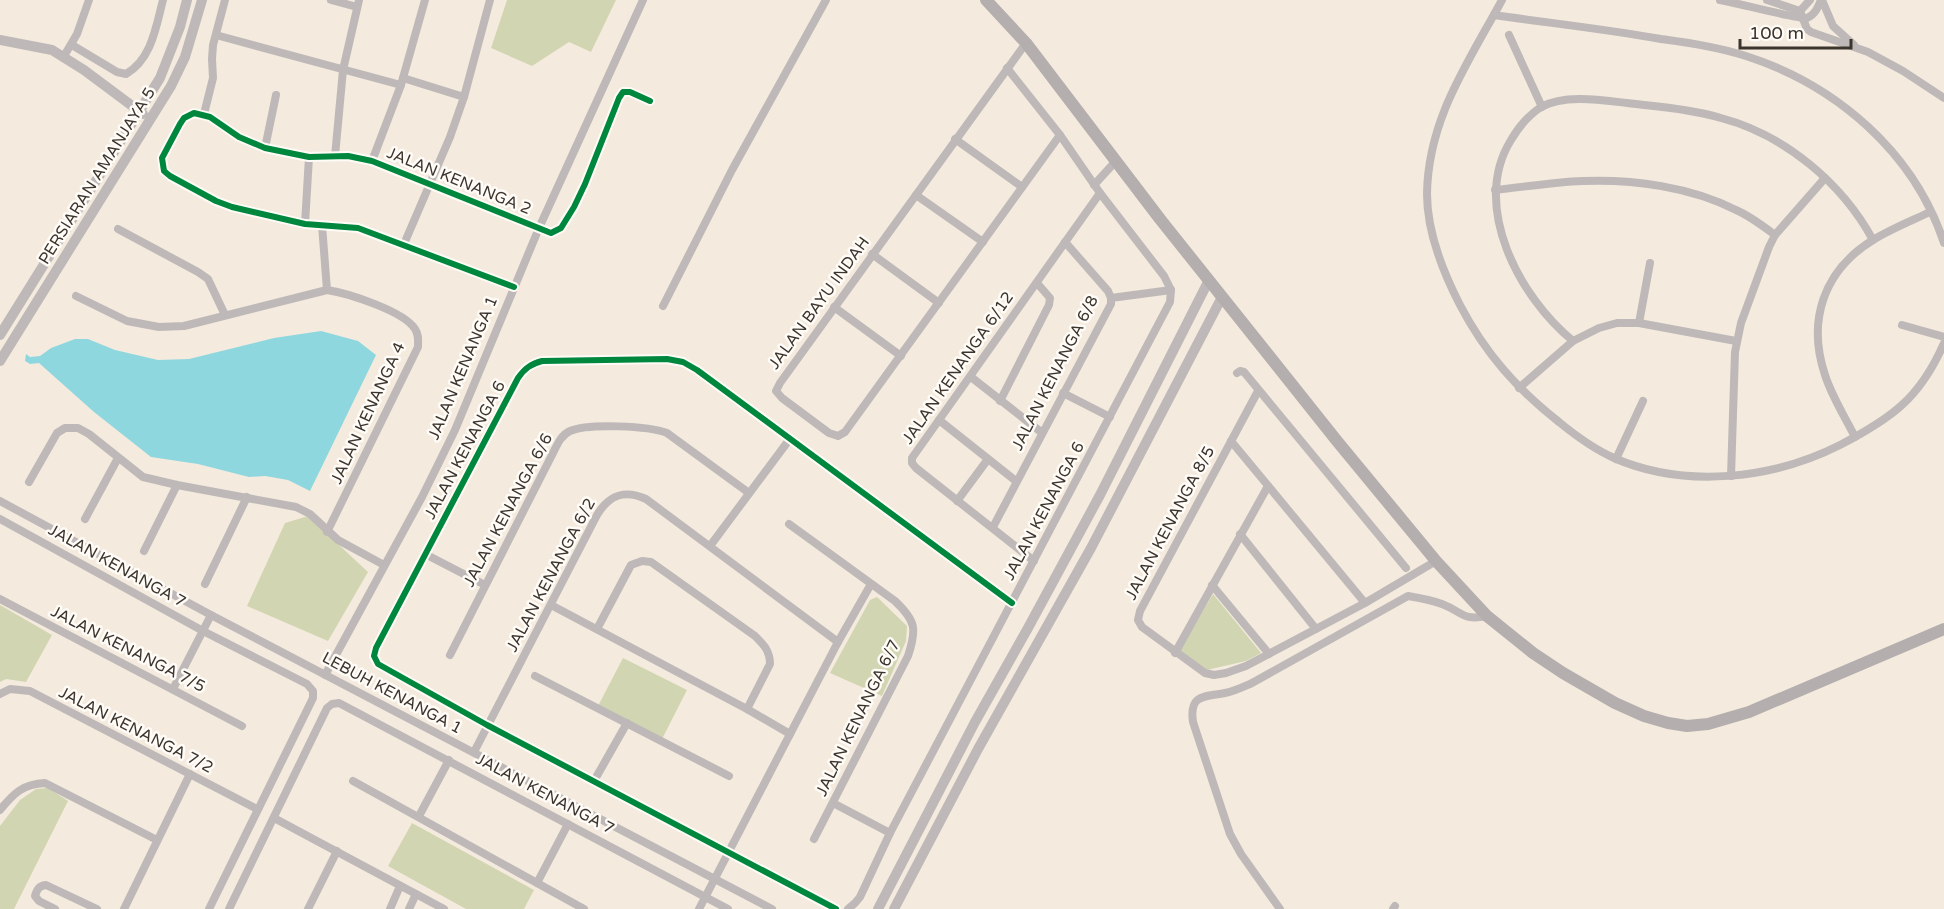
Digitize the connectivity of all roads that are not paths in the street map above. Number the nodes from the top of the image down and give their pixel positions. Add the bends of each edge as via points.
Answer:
1 (89, 0) edge
2 (163, 0) edge
3 (187, 0) edge
4 (202, 0) edge
5 (225, 0) edge
6 (331, 0) edge
7 (425, 0) edge
8 (643, 0) edge
9 (826, 0) edge
10 (986, 0) edge
11 (1502, 0) edge
12 (1720, 0) edge
13 (1767, 0) edge
14 (1810, 0) edge
15 (1822, 0) edge
16 (488, 1) edge
17 (358, 3) edge
18 (1494, 15) junction
19 (1801, 15) junction
20 (216, 35) junction
21 (1509, 35) dead end
22 (0, 40) edge
23 (1026, 43) junction
24 (72, 45) junction
25 (1856, 47) junction
26 (63, 56) junction
27 (1006, 68) junction
28 (343, 70) junction
29 (402, 82) junction
30 (276, 95) dead end
31 (464, 97) junction
32 (1944, 98) edge
33 (162, 100) junction
34 (650, 101) dead end
35 (1542, 107) junction
36 (140, 110) junction
37 (204, 114) junction
38 (145, 129) junction
39 (1060, 135) junction
40 (955, 140) junction
41 (265, 148) junction
42 (335, 156) junction
43 (309, 158) junction
44 (372, 160) junction
45 (1115, 162) junction
46 (1825, 178) junction
47 (431, 184) junction
48 (1094, 185) junction
49 (1022, 187) junction
50 (1495, 190) junction
51 (1100, 194) junction
52 (916, 195) junction
53 (1930, 212) junction
54 (305, 224) junction
55 (322, 225) junction
56 (539, 228) junction
57 (118, 229) dead end
58 (1775, 235) junction
59 (1873, 240) junction
60 (983, 242) junction
61 (1065, 242) junction
62 (1944, 243) edge
63 (404, 244) junction
64 (872, 254) junction
65 (1650, 263) dead end
66 (1209, 280) junction
67 (1037, 283) junction
68 (514, 287) junction
69 (327, 290) junction
70 (1171, 290) junction
71 (76, 296) dead end
72 (1222, 297) junction
73 (1111, 298) junction
74 (939, 303) junction
75 (663, 306) dead end
76 (834, 307) junction
77 (225, 315) junction
78 (1639, 323) junction
79 (1902, 324) dead end
80 (0, 335) edge
81 (1944, 337) edge
82 (1573, 341) junction
83 (1736, 341) junction
84 (1944, 343) edge
85 (901, 356) junction
86 (0, 361) edge
87 (1237, 373) dead end
88 (971, 377) junction
89 (1519, 388) junction
90 (1258, 391) junction
91 (1063, 393) junction
92 (1000, 401) junction
93 (1643, 401) dead end
94 (1110, 417) junction
95 (939, 420) junction
96 (1041, 432) junction
97 (1855, 437) junction
98 (789, 440) junction
99 (1231, 441) junction
100 (118, 458) junction
101 (987, 459) junction
102 (1616, 459) junction
103 (1731, 476) junction
104 (1016, 481) junction
105 (28, 482) dead end
106 (177, 486) junction
107 (1268, 486) junction
108 (749, 493) junction
109 (247, 497) junction
110 (0, 501) edge
111 (957, 501) junction
112 (0, 519) edge
113 (85, 519) dead end
114 (789, 525) dead end
115 (993, 527) junction
116 (327, 532) junction
117 (1240, 534) junction
118 (710, 546) junction
119 (144, 551) dead end
120 (425, 554) junction
121 (1034, 561) junction
122 (1436, 561) junction
123 (384, 565) junction
124 (1406, 568) dead end
125 (205, 584) dead end
126 (871, 584) junction
127 (485, 585) junction
128 (1212, 585) junction
129 (0, 599) edge
130 (1012, 603) junction
131 (1365, 603) junction
132 (551, 605) junction
133 (212, 615) junction
134 (1487, 616) junction
135 (597, 629) junction
136 (1317, 629) junction
137 (1944, 629) edge
138 (203, 631) junction
139 (838, 642) junction
140 (1175, 652) junction
141 (1269, 654) junction
142 (450, 655) dead end
143 (326, 675) junction
144 (535, 676) dead end
145 (173, 689) junction
146 (0, 694) edge
147 (747, 709) junction
148 (627, 723) junction
149 (487, 725) junction
150 (242, 726) dead end
151 (790, 734) junction
152 (474, 752) junction
153 (449, 760) junction
154 (190, 774) junction
155 (729, 776) dead end
156 (353, 781) dead end
157 (594, 781) junction
158 (832, 803) junction
159 (257, 809) junction
160 (0, 810) edge
161 (419, 816) junction
162 (274, 818) junction
163 (568, 824) junction
164 (891, 833) junction
165 (814, 839) dead end
166 (157, 840) junction
167 (337, 851) junction
168 (729, 852) junction
169 (715, 879) junction
170 (537, 883) junction
171 (400, 886) junction
172 (416, 894) junction
173 (705, 897) junction
174 (55, 909) edge
175 (97, 909) edge
176 (124, 909) edge
177 (209, 909) edge
178 (229, 909) edge
179 (308, 909) edge
180 (390, 909) edge
181 (409, 909) edge
182 (444, 909) edge
183 (584, 909) edge
184 (699, 909) edge
185 (728, 909) edge
186 (772, 909) edge
187 (836, 909) edge
188 (848, 909) edge
189 (878, 909) edge
190 (894, 909) edge
191 (1280, 909) edge

1 - 24 street
2 - 24 street via 147,51 126,74
3 - 36 street, PERSIARAN AMANJAYA 5 via 167,63
4 - 33 street, PERSIARAN AMANJAYA 5 via 185,57
5 - 20 street
6 - 17 street
7 - 29 street
8 - 56 street, JALAN KENANGA 1
9 - 75 street via 737,160
10 - 23 main road
11 - 18 street
12 - 19 street
13 - 19 street
14 - 19 street
15 - 19 street via 1812,15
15 - 25 street via 1833,26
16 - 31 street
17 - 28 street
18 - 53 street via 1682,42 1747,56 1770,66 1837,100 1862,121 1892,151
18 - 89 street via 1438,122 1427,195 1437,253 1451,288 1473,331
19 - 25 street via 1811,32
20 - 28 street
20 - 37 street via 212,91
21 - 35 street
22 - 26 street via 52,50
23 - 27 street, JALAN BAYU INDAH
23 - 45 main road
24 - 26 street
25 - 32 street
26 - 36 street
27 - 39 street
27 - 40 street, JALAN BAYU INDAH
28 - 29 street
28 - 42 street
29 - 31 street
29 - 44 street
30 - 41 street
31 - 47 street
33 - 36 street via 151,109
33 - 38 street, PERSIARAN AMANJAYA 5
34 - 56 street via 623,92 566,221 551,233
35 - 46 street via 1561,100 1594,100 1722,118 1795,153
35 - 50 street via 1517,130 1505,150
36 - 38 street via 146,116
36 - 80 street, PERSIARAN AMANJAYA 5
37 - 41 street, JALAN KENANGA 2 via 238,137
37 - 54 street via 184,118 162,158 164,171 216,201
38 - 86 street, PERSIARAN AMANJAYA 5
39 - 48 street
39 - 49 street, JALAN BAYU INDAH
40 - 49 street
40 - 52 street, JALAN BAYU INDAH
41 - 43 street, JALAN KENANGA 2
42 - 43 street, JALAN KENANGA 2
42 - 44 street, JALAN KENANGA 2
43 - 54 street
44 - 47 street, JALAN KENANGA 2
45 - 48 street
45 - 66 main road
46 - 58 street
46 - 59 street via 1862,219
47 - 56 street, JALAN KENANGA 2
47 - 63 street
48 - 51 street
49 - 60 street, JALAN BAYU INDAH
50 - 58 street via 1582,181 1631,182 1720,203
50 - 82 street via 1506,244 1521,279 1546,315
51 - 61 street, JALAN KENANGA 6/12
51 - 70 street
52 - 60 street
52 - 64 street, JALAN BAYU INDAH
53 - 59 street
53 - 62 street
54 - 55 street
55 - 63 street via 358,228
55 - 69 street
56 - 68 street, JALAN KENANGA 1
57 - 77 street via 208,279
58 - 83 street
59 - 97 street via 1835,275 1816,328 1825,377
60 - 74 street, JALAN BAYU INDAH
61 - 67 street, JALAN KENANGA 6/12
61 - 73 street, JALAN KENANGA 6/8
63 - 68 street
64 - 74 street
64 - 76 street, JALAN BAYU INDAH
65 - 78 street
66 - 72 main road
66 - 189 street via 1100,495
67 - 88 street, JALAN KENANGA 6/12
67 - 92 street via 1050,298 1049,305
68 - 123 street, JALAN KENANGA 1 via 455,430
69 - 77 street
69 - 116 street, JALAN KENANGA 4 via 395,313 415,327 419,337 418,347
70 - 73 street
70 - 94 street, JALAN KENANGA 6 via 1165,315
71 - 77 street via 127,321 159,327 184,326
72 - 122 main road
72 - 190 street via 1091,548
73 - 91 street, JALAN KENANGA 6/8
74 - 85 street, JALAN BAYU INDAH
76 - 85 street
76 - 85 street, JALAN BAYU INDAH via 777,391 829,433 838,436 845,432
78 - 82 street via 1617,323
78 - 83 street
79 - 81 street
82 - 89 street
83 - 103 street
84 - 97 street via 1924,382 1900,408
87 - 90 street via 1244,372
88 - 92 street
88 - 95 street, JALAN KENANGA 6/12
89 - 102 street via 1572,433
90 - 99 street, JALAN KENANGA 8/5
90 - 124 street
91 - 94 street
91 - 96 street, JALAN KENANGA 6/8
92 - 96 street
93 - 102 street
94 - 121 street, JALAN KENANGA 6
95 - 101 street
95 - 111 street, JALAN KENANGA 6/12 via 916,450 912,463
96 - 104 street, JALAN KENANGA 6/8
97 - 103 street via 1803,462
98 - 108 street
98 - 120 street, JALAN KENANGA 6 via 683,362 668,359 533,363 518,378
98 - 130 street, JALAN KENANGA 6
99 - 107 street
99 - 140 street, JALAN KENANGA 8/5 via 1140,611 1138,620 1142,627
100 - 105 street via 89,434 78,428 66,428 57,433
100 - 106 street via 143,477
100 - 113 street
101 - 104 street
101 - 111 street
102 - 103 street via 1679,474
104 - 115 street, JALAN KENANGA 6/8
106 - 109 street
106 - 119 street
107 - 117 street
107 - 131 street
108 - 118 street
108 - 127 street, JALAN KENANGA 6/6 via 656,428 569,431 557,446
109 - 116 street via 296,507 310,514
109 - 125 street
110 - 133 street, LEBUH KENANGA 1
111 - 115 street, JALAN KENANGA 6/12
112 - 138 street, JALAN KENANGA 7
114 - 126 street, JALAN KENANGA 6/7
115 - 121 street, JALAN KENANGA 6/12
116 - 123 street
117 - 128 street
117 - 136 street
118 - 132 street, JALAN KENANGA 6/2 via 646,499 621,493 603,505
118 - 139 street, JALAN KENANGA 6/2
120 - 127 street
120 - 149 street, JALAN KENANGA 6 via 374,656 391,673
121 - 130 street, JALAN KENANGA 6
122 - 131 street, JALAN KENANGA 8/5
122 - 134 main road
123 - 143 street, JALAN KENANGA 1
126 - 139 street
126 - 158 street, JALAN KENANGA 6/7 via 907,612 914,625 914,640
127 - 142 street, JALAN KENANGA 6/6
128 - 140 street
128 - 141 street
129 - 145 street, JALAN KENANGA 7/5
130 - 164 street
131 - 136 street, JALAN KENANGA 8/5
132 - 135 street
132 - 149 street, JALAN KENANGA 6/2
133 - 138 street
133 - 143 street, LEBUH KENANGA 1
134 - 137 main road via 1533,653 1590,690 1644,716 1686,726 1749,712
134 - 191 street via 1464,617 1443,604 1408,596 1252,683 1201,697 1194,703 1193,722 1230,834
135 - 147 street
135 - 147 street via 632,565 651,562 766,647 770,664
136 - 141 street, JALAN KENANGA 8/5
138 - 145 street
138 - 159 street, JALAN KENANGA 7 via 307,684 313,691 313,698
139 - 151 street
140 - 141 street, JALAN KENANGA 8/5 via 1214,675 1246,666
143 - 152 street, LEBUH KENANGA 1
144 - 148 street
145 - 150 street, JALAN KENANGA 7/5
146 - 154 street, JALAN KENANGA 7/2 via 10,689 30,692
147 - 151 street
148 - 155 street
148 - 157 street
149 - 152 street, JALAN KENANGA 6/2
149 - 157 street, JALAN KENANGA 6
151 - 168 street
152 - 169 street, LEBUH KENANGA 1
153 - 161 street
153 - 162 street, JALAN KENANGA 7 via 339,703 332,704
153 - 163 street, JALAN KENANGA 7
154 - 159 street, JALAN KENANGA 7/2
154 - 166 street
156 - 161 street
157 - 168 street, JALAN KENANGA 6
158 - 164 street
158 - 165 street, JALAN KENANGA 6/7
159 - 177 street
160 - 166 street via 18,790 45,783
161 - 170 street
162 - 167 street
162 - 178 street
163 - 170 street
163 - 173 street, JALAN KENANGA 7
164 - 188 street via 860,897
166 - 176 street
167 - 171 street
167 - 179 street
168 - 169 street
168 - 187 street, JALAN KENANGA 6
169 - 173 street
169 - 186 street, LEBUH KENANGA 1
170 - 183 street
171 - 172 street
171 - 180 street
172 - 181 street
172 - 182 street
173 - 184 street
173 - 185 street, JALAN KENANGA 7
174 - 175 street via 35,896 41,886

